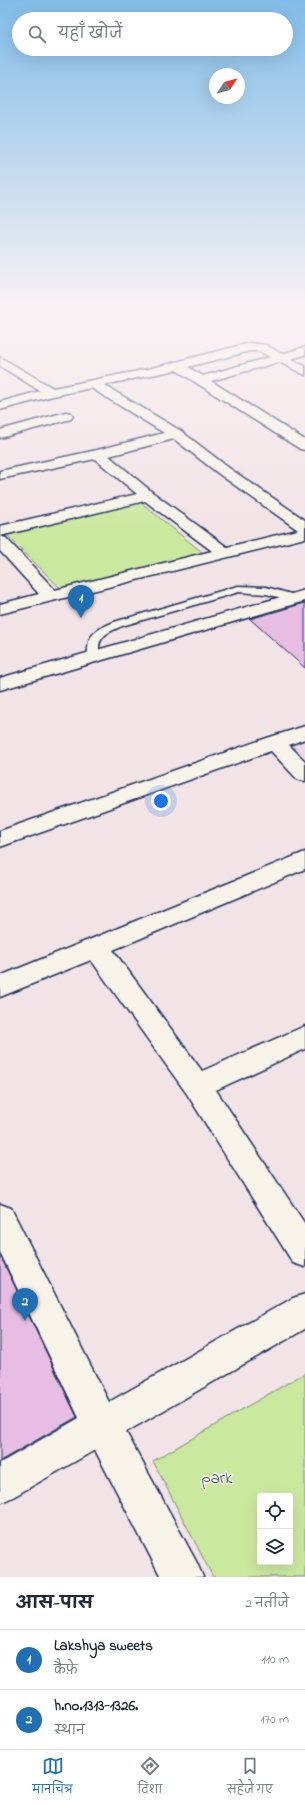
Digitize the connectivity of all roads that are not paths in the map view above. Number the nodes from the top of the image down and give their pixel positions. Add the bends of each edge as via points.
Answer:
1 (35, 383) edge
2 (99, 383) edge
3 (205, 383) edge
4 (93, 384) junction
5 (51, 392) junction
6 (1, 405) edge
7 (66, 416) dead end
8 (0, 434) edge
9 (176, 434) junction
10 (305, 446) edge
11 (98, 454) junction
12 (0, 475) edge
13 (148, 496) junction
14 (305, 527) edge
15 (0, 531) edge
16 (305, 533) edge
17 (0, 541) edge
18 (223, 552) junction
19 (51, 596) junction
20 (299, 597) edge
21 (0, 609) edge
22 (93, 657) junction
23 (0, 684) edge
24 (305, 732) edge
25 (274, 742) junction
26 (305, 774) edge
27 (0, 839) edge
28 (305, 860) edge
29 (96, 947) junction
30 (0, 987) edge
31 (305, 1036) edge
32 (196, 1086) junction
33 (0, 1218) edge
34 (305, 1252) edge
35 (305, 1310) edge
36 (102, 1426) junction
37 (0, 1484) edge
38 (182, 1577) edge

1 - 5 street
2 - 4 street
3 - 10 street
4 - 5 street
4 - 9 street
5 - 6 street
7 - 8 street
9 - 11 street
9 - 14 street
11 - 12 street
11 - 13 street
13 - 15 street
13 - 18 street
16 - 18 street
17 - 19 street
18 - 19 street
19 - 21 street
20 - 22 street
20 - 22 lane via 262,589 238,589 118,624 101,632 94,640
22 - 23 street
24 - 25 street
25 - 26 street
25 - 27 street
28 - 29 street
29 - 30 street
29 - 32 street
31 - 32 street
32 - 34 street
33 - 36 street
35 - 36 street
36 - 37 street
36 - 38 street

